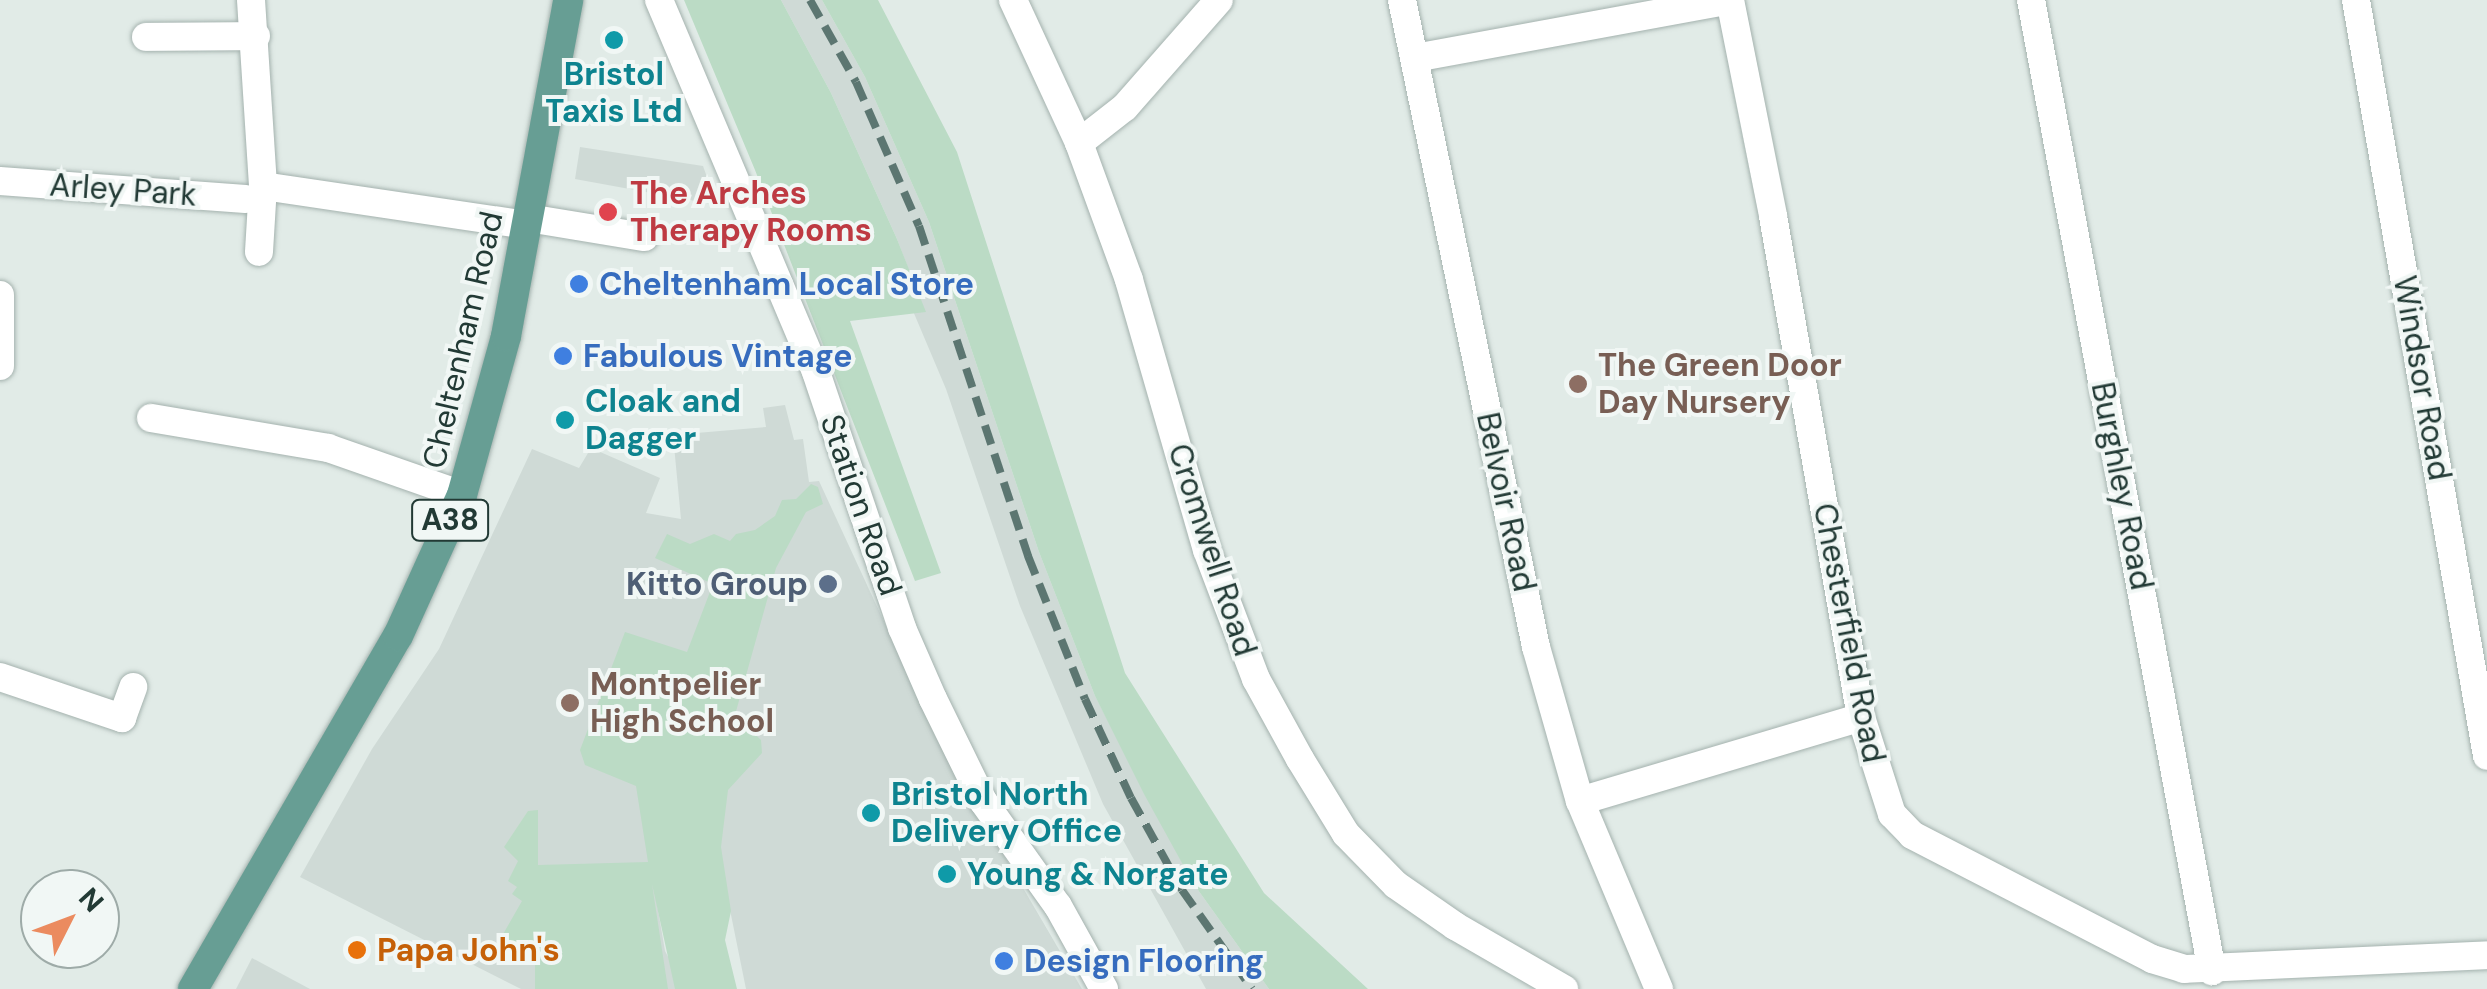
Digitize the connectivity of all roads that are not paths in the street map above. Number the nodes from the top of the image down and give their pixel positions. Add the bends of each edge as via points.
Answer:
1 (250, 0) edge
2 (568, 0) edge
3 (659, 0) edge
4 (1013, 0) edge
5 (1219, 0) edge
6 (1402, 0) edge
7 (1730, 0) edge
8 (2031, 0) edge
9 (2356, 0) edge
10 (256, 36) junction
11 (146, 37) dead end
12 (1416, 58) junction
13 (1079, 143) junction
14 (0, 181) edge
15 (254, 193) junction
16 (527, 222) junction
17 (644, 237) dead end
18 (260, 252) dead end
19 (0, 295) edge
20 (0, 366) edge
21 (150, 418) dead end
22 (462, 495) junction
23 (0, 677) edge
24 (133, 688) dead end
25 (1861, 717) junction
26 (2487, 756) edge
27 (1580, 801) junction
28 (2487, 955) edge
29 (2212, 972) junction
30 (193, 989) edge
31 (1104, 989) edge
32 (1564, 989) edge
33 (1658, 989) edge

1 - 10 street
2 - 16 main road, Cheltenham Road / A38
3 - 31 street, Station Road via 816,372 902,628 933,699 982,801 1058,906
4 - 13 street, Cromwell Road
5 - 13 street via 1124,107
6 - 12 street, Belvoir Road
7 - 12 street
7 - 25 street, Chesterfield Road
8 - 29 street, Burghley Road
9 - 26 street, Windsor Road
10 - 11 street
10 - 15 street
12 - 27 street, Belvoir Road via 1536,647
13 - 32 street, Cromwell Road via 1129,280 1206,550 1256,679 1300,759 1346,834 1396,884
14 - 15 street, Arley Park
15 - 16 street, Arley Park
15 - 18 street
16 - 17 street, Arley Park
16 - 22 main road, Cheltenham Road / A38 via 506,336
19 - 20 street
21 - 22 street via 328,448
22 - 30 main road, Cheltenham Road / A38 via 398,636
23 - 24 street via 122,718
25 - 27 street
25 - 29 street, Chesterfield Road via 1885,802 1912,835 2152,959
27 - 33 street, Belvoir Road
28 - 29 street, Chesterfield Road

